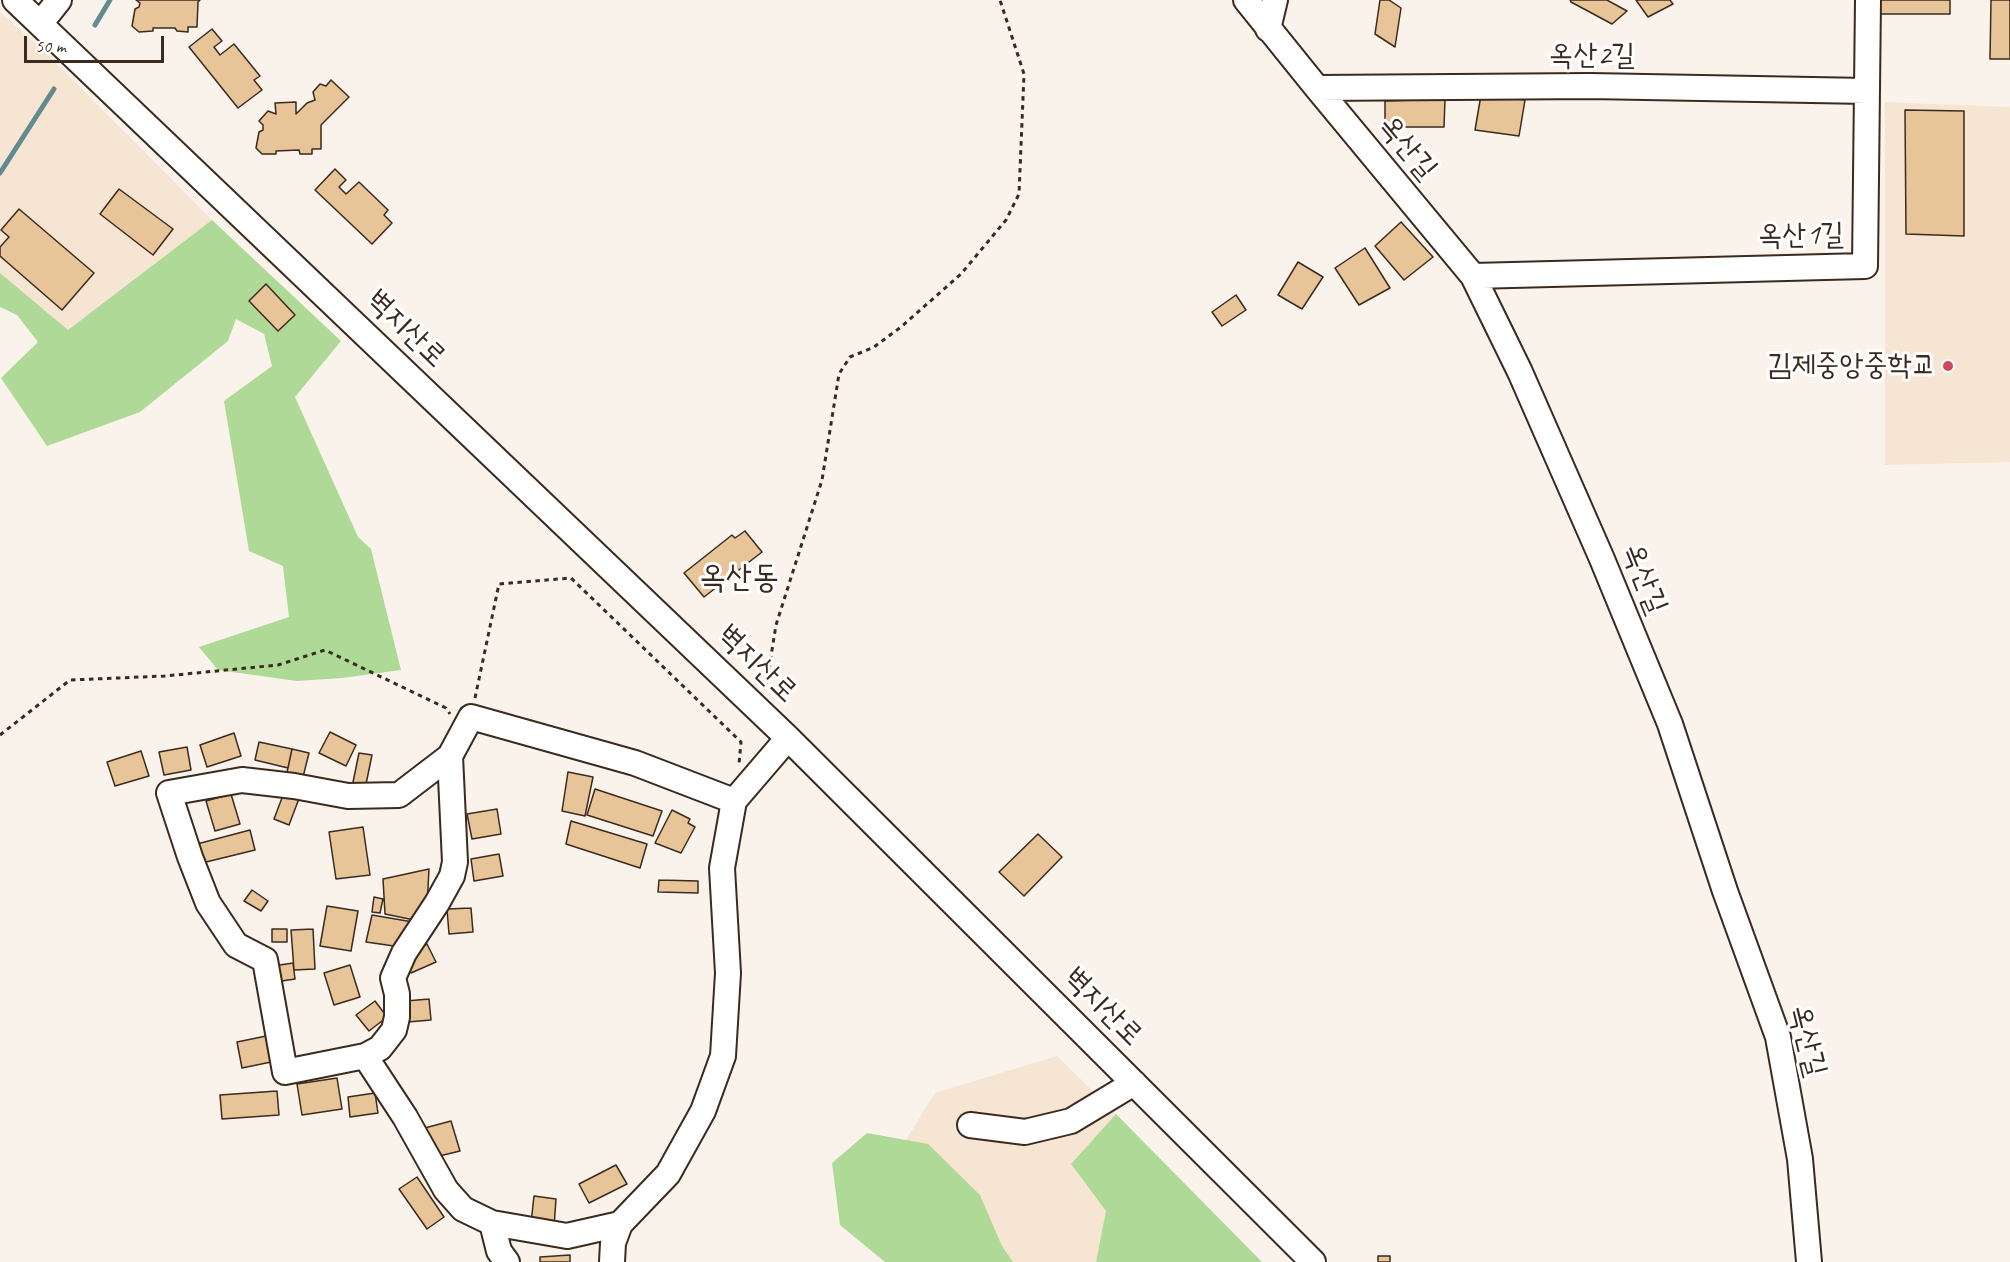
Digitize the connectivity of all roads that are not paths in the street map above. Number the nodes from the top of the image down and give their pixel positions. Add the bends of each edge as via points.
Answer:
1 (15, 0) edge
2 (59, 0) edge
3 (1246, 0) edge
4 (1275, 0) edge
5 (1868, 0) edge
6 (40, 24) junction
7 (1268, 29) junction
8 (1317, 88) junction
9 (1867, 91) junction
10 (1473, 276) junction
11 (788, 738) junction
12 (450, 756) junction
13 (734, 801) junction
14 (365, 1056) junction
15 (1134, 1083) junction
16 (970, 1125) dead end
17 (492, 1223) junction
18 (620, 1224) junction
19 (507, 1262) edge
20 (612, 1262) edge
21 (1313, 1262) edge
22 (1809, 1262) edge

1 - 6 street, 벽지산로
2 - 6 street
3 - 7 street, 옥산길
4 - 7 street
5 - 9 street, 옥산1길
6 - 11 street, 벽지산로
7 - 8 street, 옥산길
8 - 9 street, 옥산2길 via 1590,86
8 - 10 street, 옥산길
9 - 10 street, 옥산1길 via 1865,266
10 - 22 street, 옥산길 via 1598,548 1670,724 1778,1037 1800,1159
11 - 13 street
11 - 15 street, 벽지산로
12 - 13 street via 467,725 635,763
12 - 14 street via 455,862 452,876 393,978 397,994 394,1030 380,1048
12 - 14 street via 399,795 348,796 242,780 169,793 208,903 236,945 265,960 285,1072
13 - 18 street via 722,868 728,973 723,1056 703,1111 668,1174
14 - 17 street via 446,1190 463,1209
15 - 16 street via 1071,1121 1025,1132
15 - 21 street, 벽지산로
17 - 18 street via 567,1236
17 - 19 street via 499,1251
18 - 20 street

